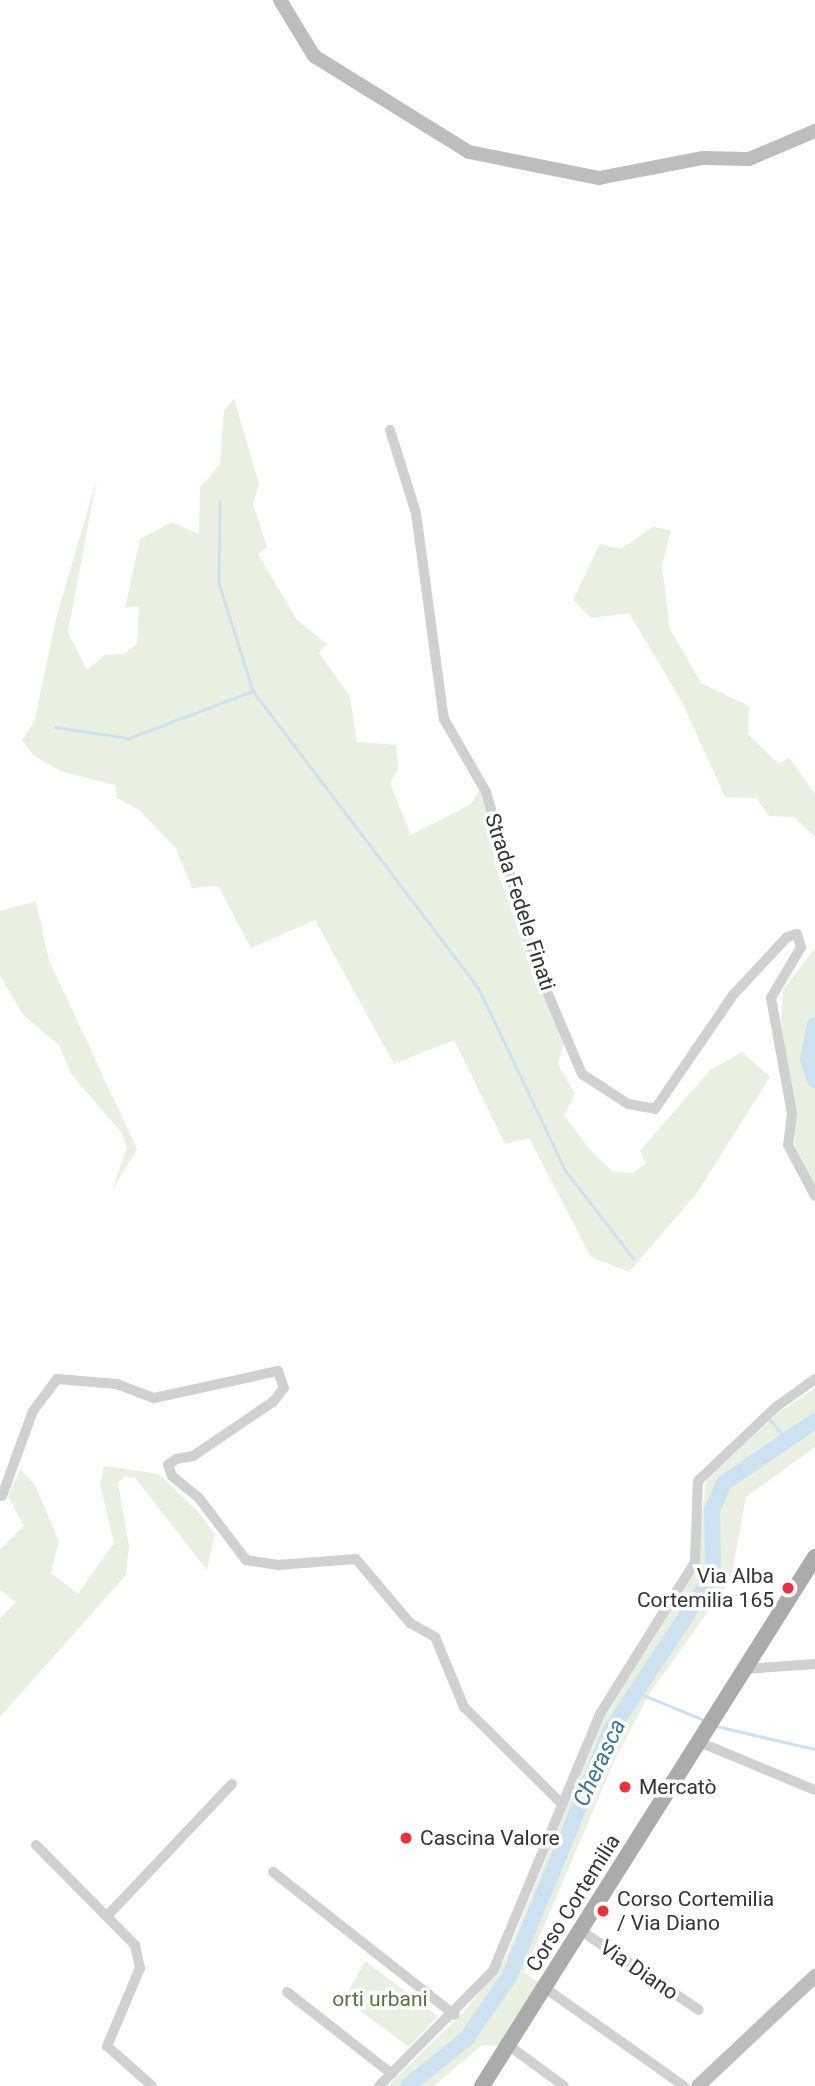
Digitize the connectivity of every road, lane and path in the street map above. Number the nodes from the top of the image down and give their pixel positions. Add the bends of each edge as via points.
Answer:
1 (280, 0) edge
2 (815, 131) edge
3 (390, 430) dead end
4 (815, 1196) edge
5 (815, 1379) edge
6 (2, 1496) dead end
7 (815, 1557) edge
8 (815, 1664) edge
9 (745, 1669) junction
10 (711, 1724) junction
11 (232, 1784) dead end
12 (815, 1790) edge
13 (560, 1802) junction
14 (36, 1845) dead end
15 (273, 1871) dead end
16 (109, 1914) junction
17 (580, 1930) junction
18 (815, 1976) edge
19 (545, 1988) junction
20 (287, 1992) dead end
21 (699, 2010) dead end
22 (454, 2015) junction
23 (508, 2045) junction
24 (392, 2074) junction
25 (152, 2086) edge
26 (379, 2086) edge
27 (482, 2086) edge
28 (564, 2086) edge
29 (684, 2086) edge
30 (698, 2086) edge

1 - 2 street via 314,56 469,152 599,178 703,158 749,159
3 - 4 street, Strada Fedele Finati via 416,513 444,719 486,792 537,968 582,1074 628,1104 655,1109 733,995 787,937 797,934 801,947 771,998 792,1113 788,1145
5 - 13 street via 776,1407 698,1482 695,1562 600,1714
6 - 13 street via 33,1410 57,1379 117,1384 154,1398 278,1371 284,1388 274,1401 192,1456 176,1459 168,1465 172,1476 199,1498 246,1560 278,1565 356,1559 410,1623 435,1637 464,1707
7 - 9 main road, Corso Cortemilia
8 - 9 street
9 - 10 main road, Corso Cortemilia
10 - 12 street
10 - 17 main road, Corso Cortemilia
11 - 16 street
13 - 22 street via 503,1952
14 - 16 street via 76,1891
15 - 22 street
16 - 25 street via 135,1945 141,1968 107,2046
17 - 19 main road, Corso Cortemilia
17 - 21 street, Via Diano
18 - 30 street
19 - 23 main road, Corso Cortemilia
19 - 29 street
20 - 24 street
22 - 24 street
23 - 27 main road, Corso Cortemilia
23 - 28 street
24 - 26 street

